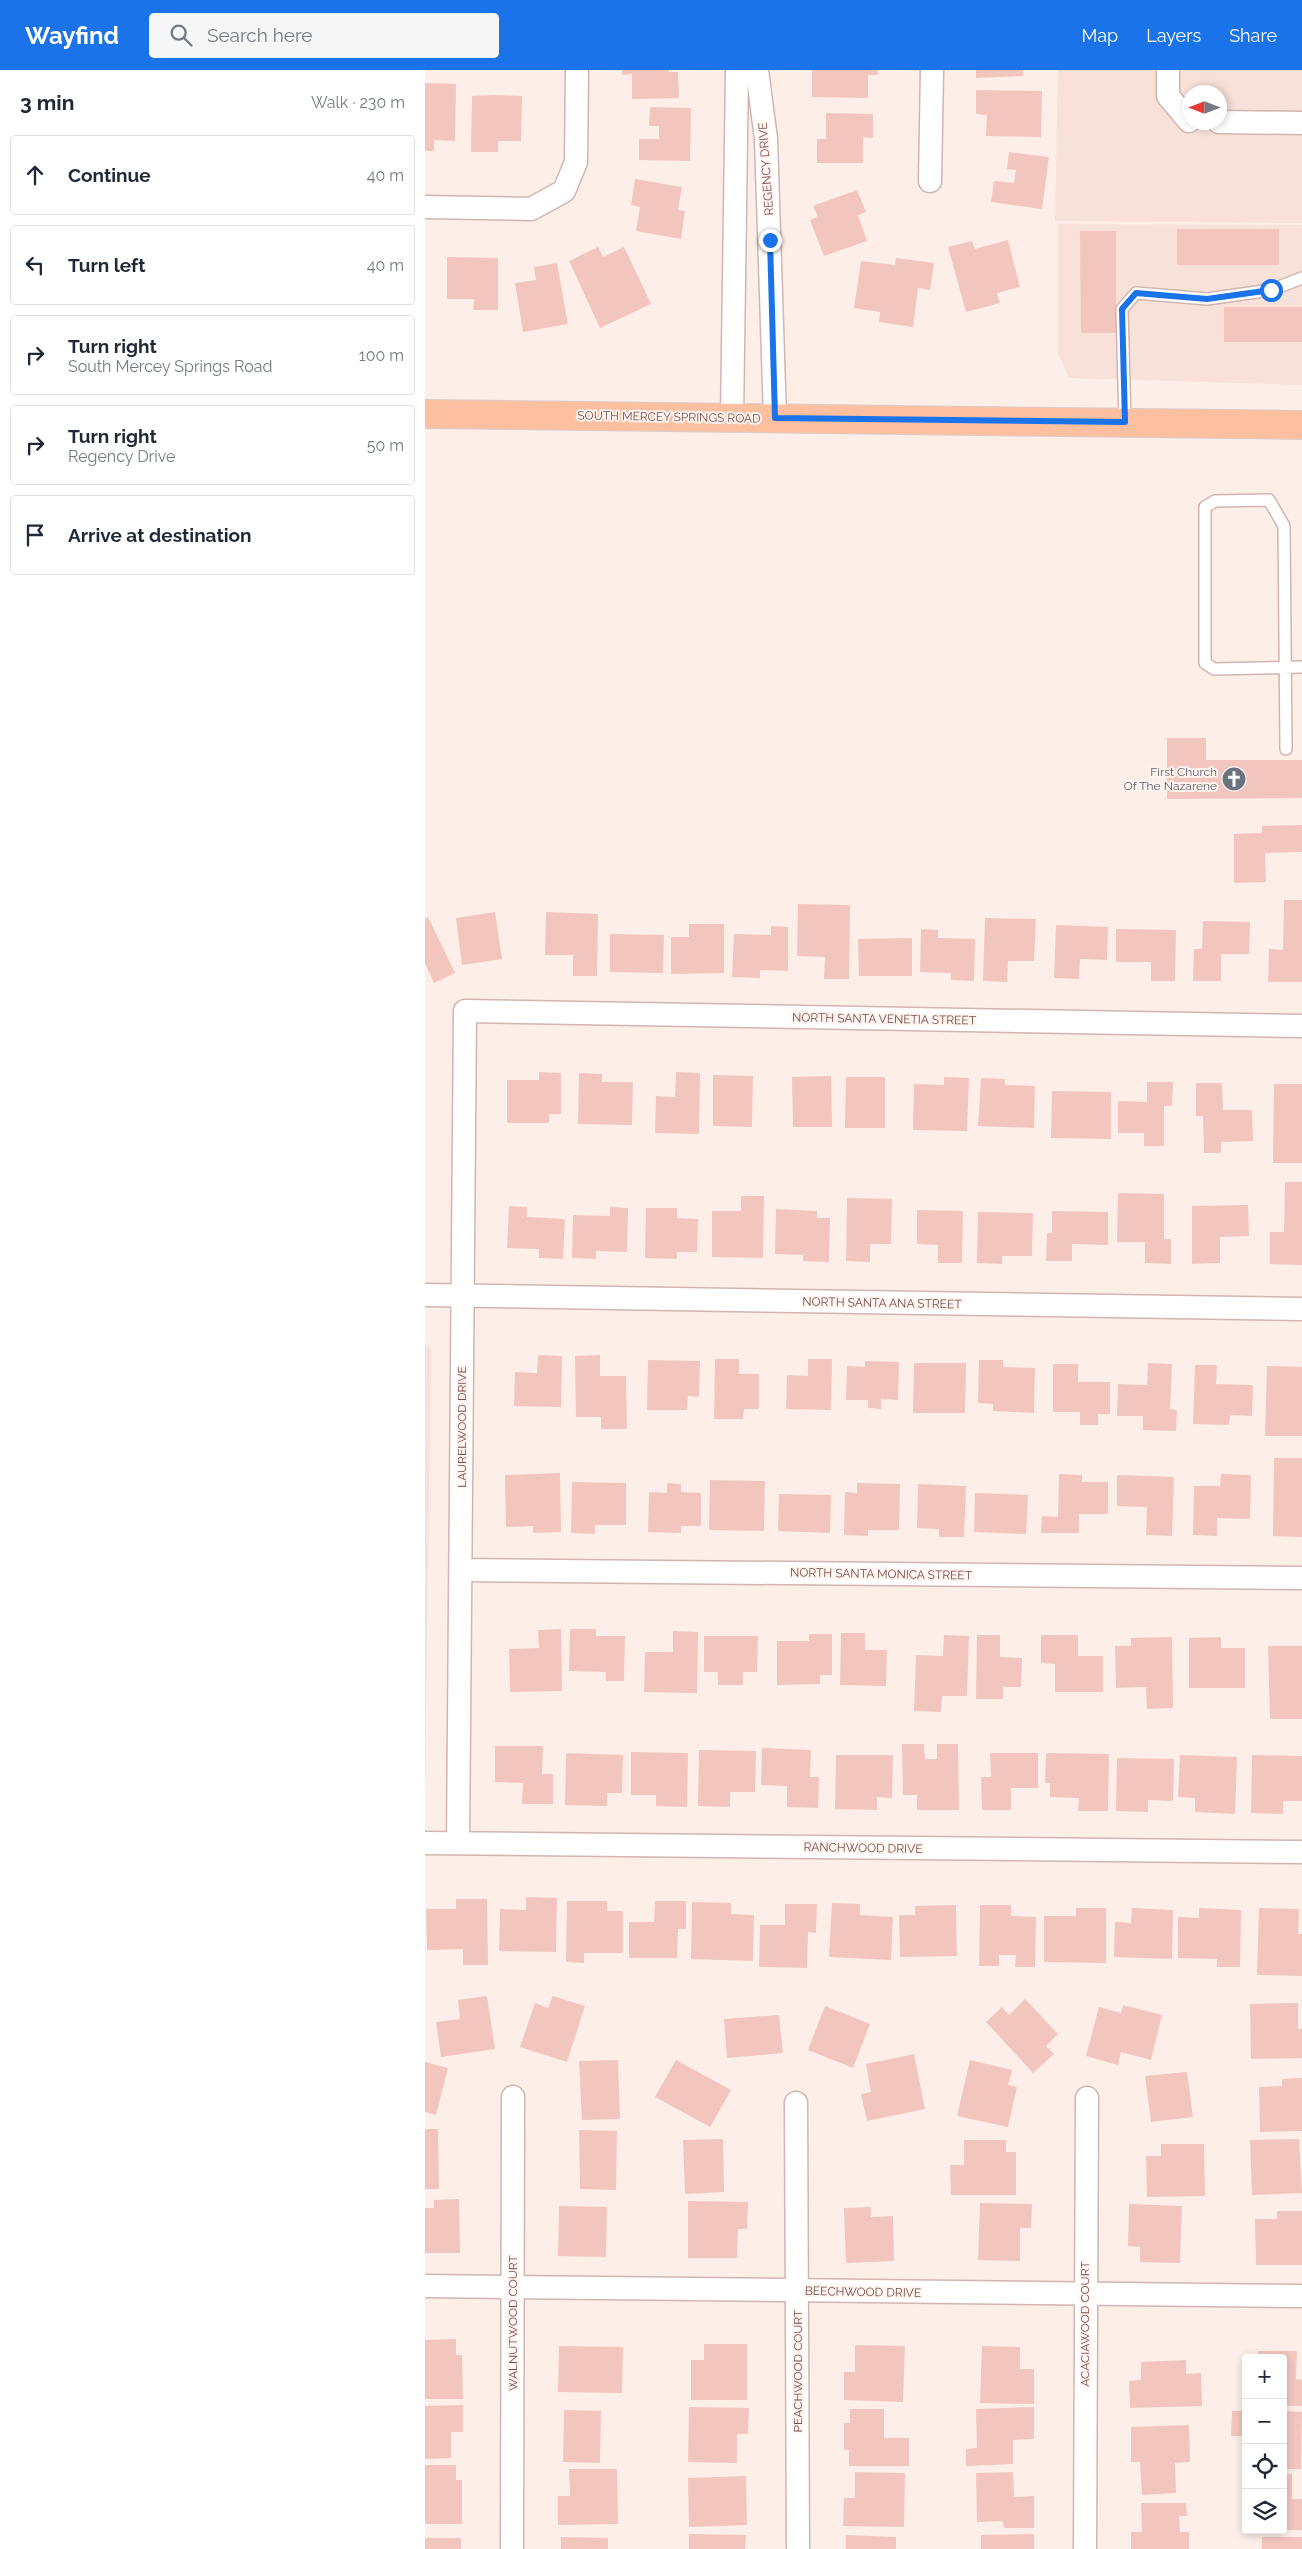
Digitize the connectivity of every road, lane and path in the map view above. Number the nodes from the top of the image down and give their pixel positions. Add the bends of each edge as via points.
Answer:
1 (577, 70) edge
2 (737, 70) edge
3 (757, 70) edge
4 (932, 70) edge
5 (1168, 70) edge
6 (1182, 113) edge
7 (1227, 122) edge
8 (1302, 123) edge
9 (930, 181) dead end
10 (425, 207) edge
11 (1302, 278) edge
12 (425, 414) edge
13 (732, 418) junction
14 (775, 418) junction
15 (1125, 422) junction
16 (1302, 425) edge
17 (1286, 667) junction
18 (1302, 667) edge
19 (1286, 749) dead end
20 (465, 1011) joint
21 (1302, 1026) edge
22 (425, 1295) edge
23 (463, 1296) junction
24 (1302, 1309) edge
25 (461, 1570) junction
26 (1302, 1578) edge
27 (425, 1843) edge
28 (458, 1843) junction
29 (1302, 1852) edge
30 (513, 2097) dead end
31 (1087, 2098) dead end
32 (796, 2104) dead end
33 (425, 2286) edge
34 (513, 2288) junction
35 (798, 2292) junction
36 (1085, 2295) junction
37 (1302, 2296) edge
38 (511, 2549) edge
39 (798, 2549) edge
40 (1085, 2549) edge

1 - 10 street via 576,162 563,191 531,209
2 - 13 street
3 - 14 street, REGENCY DRIVE via 766,139
4 - 9 street
5 - 6 street via 1168,96
7 - 8 street
11 - 15 lane via 1271,290 1207,299 1136,293 1122,309
12 - 13 main road, SOUTH MERCEY SPRINGS ROAD
13 - 14 main road, SOUTH MERCEY SPRINGS ROAD
14 - 15 main road, SOUTH MERCEY SPRINGS ROAD
15 - 16 main road, SOUTH MERCEY SPRINGS ROAD
17 - 17 lane via 1284,526 1269,500 1215,501 1205,507 1205,663 1213,669
17 - 18 lane
17 - 19 lane
20 - 21 street, NORTH SANTA VENETIA STREET
20 - 23 street, LAURELWOOD DRIVE
22 - 23 street, NORTH SANTA ANA STREET
23 - 24 street, NORTH SANTA ANA STREET
23 - 25 street, LAURELWOOD DRIVE
25 - 26 street, NORTH SANTA MONICA STREET
25 - 28 street, LAURELWOOD DRIVE
27 - 28 street, RANCHWOOD DRIVE
28 - 29 street, RANCHWOOD DRIVE
30 - 34 street, WALNUTWOOD COURT
31 - 36 street, ACACIAWOOD COURT
32 - 35 street, PEACHWOOD COURT
33 - 34 street, BEECHWOOD DRIVE
34 - 35 street, BEECHWOOD DRIVE
34 - 38 street, WALNUTWOOD COURT
35 - 36 street, BEECHWOOD DRIVE
35 - 39 street, PEACHWOOD COURT
36 - 37 street, BEECHWOOD DRIVE
36 - 40 street, ACACIAWOOD COURT

